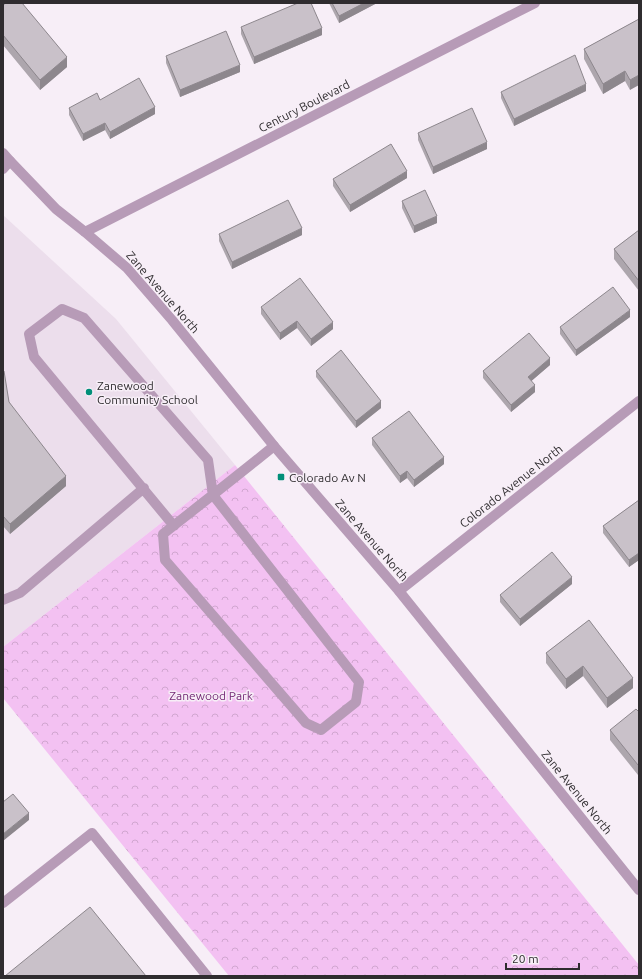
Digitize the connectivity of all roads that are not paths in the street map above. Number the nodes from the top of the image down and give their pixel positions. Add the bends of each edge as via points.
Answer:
1 (535, 3) edge
2 (3, 153) edge
3 (6, 165) edge
4 (85, 232) junction
5 (639, 401) edge
6 (274, 446) junction
7 (144, 488) junction
8 (213, 495) junction
9 (174, 526) junction
10 (399, 591) junction
11 (3, 600) edge
12 (639, 890) edge
13 (3, 903) edge
14 (207, 976) edge

1 - 4 street, Century Boulevard
2 - 3 street, Zane Avenue North
3 - 4 street, Zane Avenue North
4 - 6 street, Zane Avenue North via 127,268
5 - 10 street, Colorado Avenue North
6 - 8 street
6 - 10 street, Zane Avenue North
7 - 8 street via 34,357 29,334 62,309 84,318 208,460
7 - 9 street
7 - 11 street via 20,593
8 - 9 street
8 - 9 street via 359,682 356,702 321,730 306,723 166,560 163,534
10 - 12 street, Zane Avenue North
13 - 14 street via 92,833

